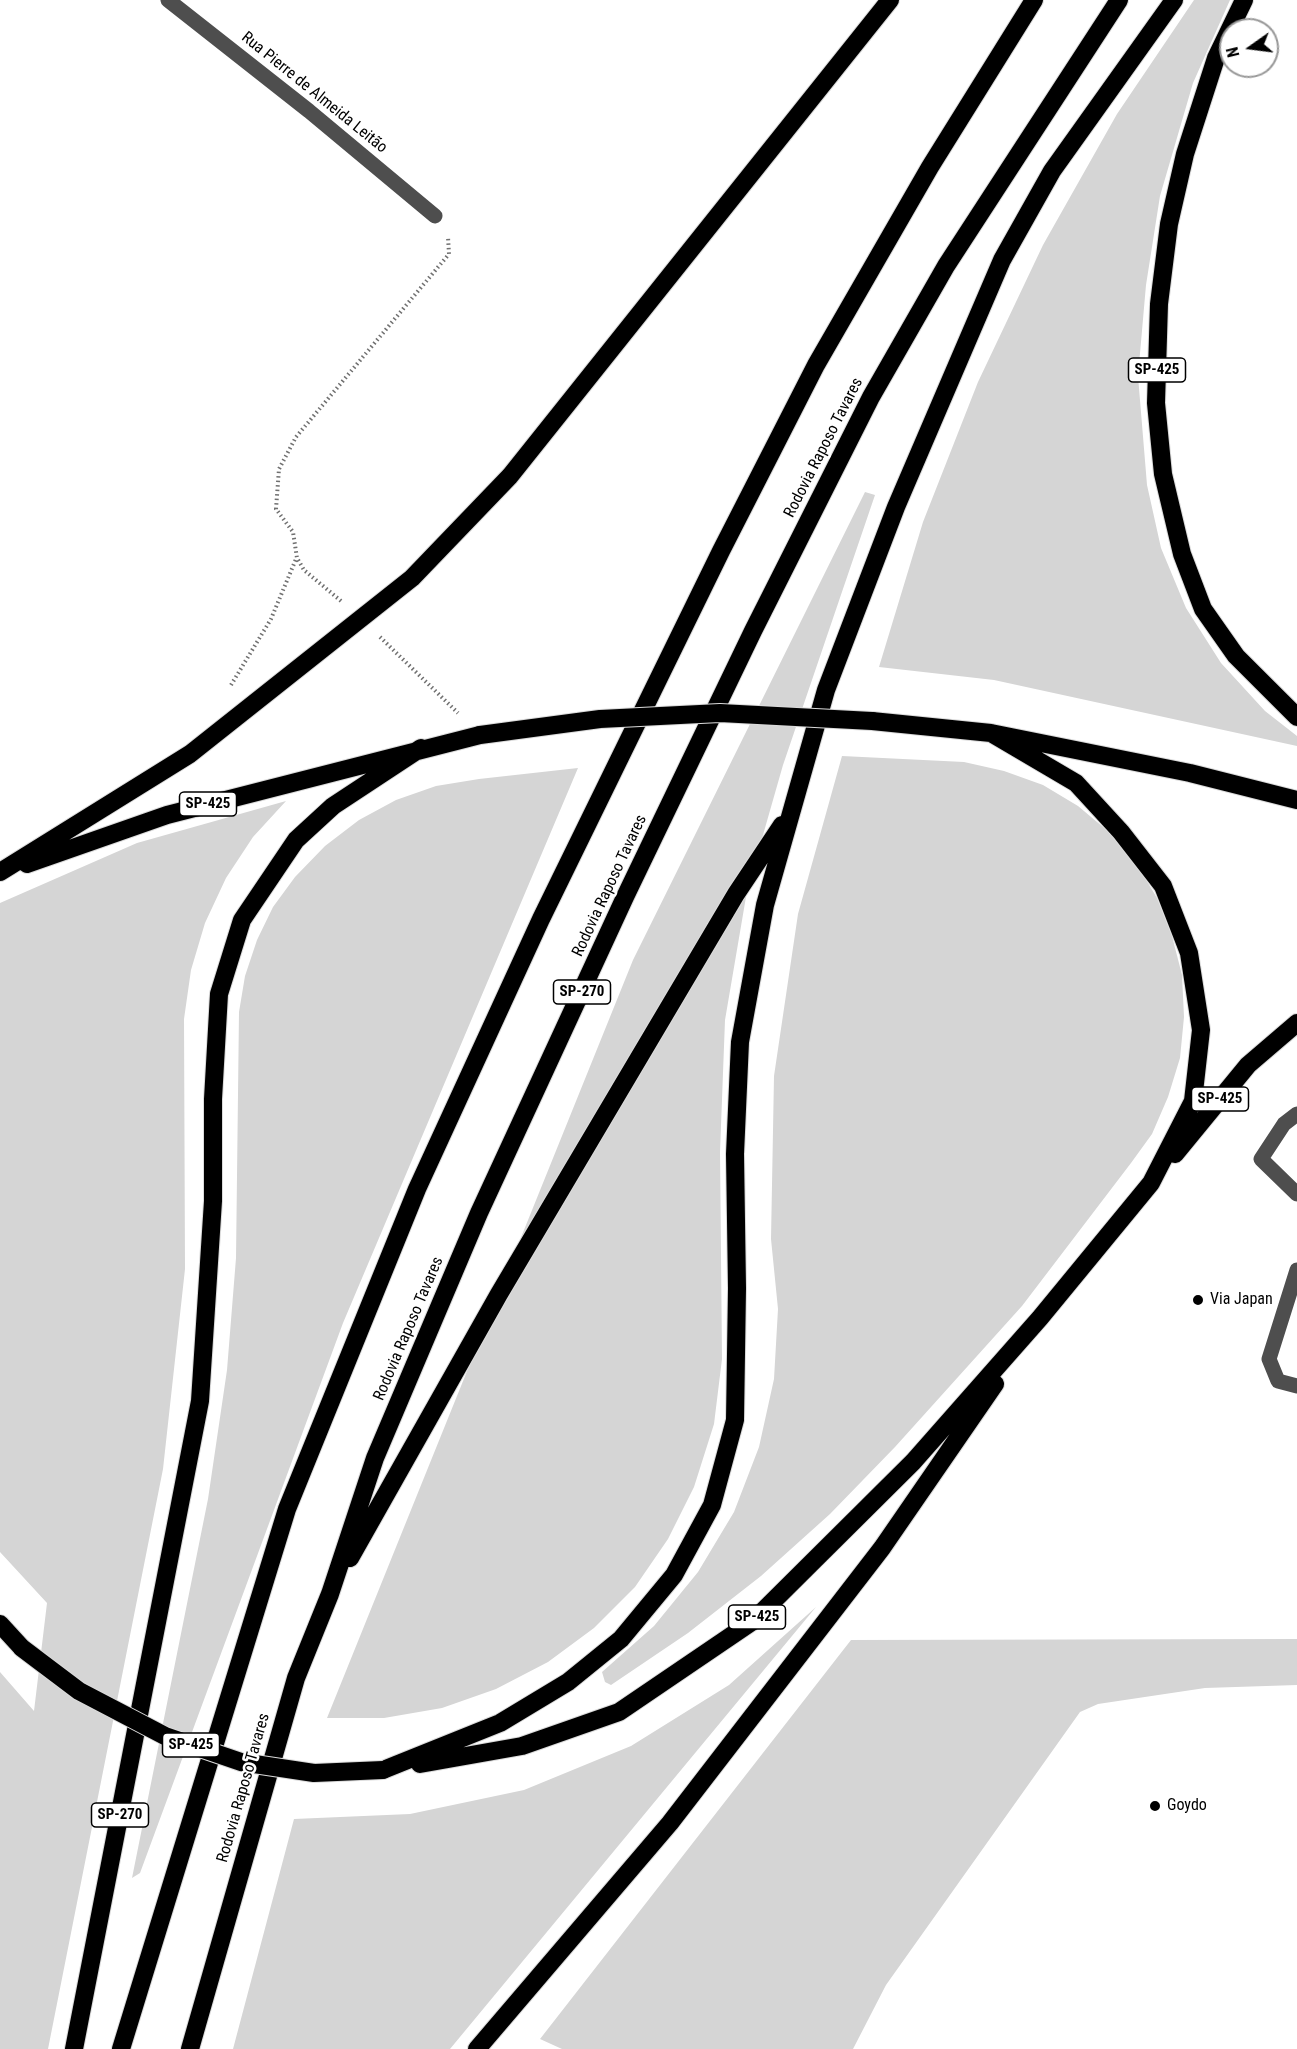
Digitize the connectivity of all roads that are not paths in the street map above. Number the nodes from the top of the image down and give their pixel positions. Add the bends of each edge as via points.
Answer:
1 (168, 0) edge
2 (890, 0) edge
3 (1034, 0) edge
4 (1119, 0) edge
5 (1174, 0) edge
6 (1245, 0) edge
7 (435, 216) road end
8 (1297, 717) edge
9 (992, 733) junction
10 (421, 748) junction
11 (1297, 800) edge
12 (792, 810) junction
13 (0, 873) edge
14 (1297, 1023) edge
15 (1297, 1114) edge
16 (1150, 1183) junction
17 (1297, 1194) edge
18 (1297, 1270) edge
19 (1040, 1318) junction
20 (1297, 1386) edge
21 (330, 1594) junction
22 (0, 1624) edge
23 (383, 1770) junction
24 (74, 2049) edge
25 (121, 2049) edge
26 (190, 2049) edge
27 (477, 2049) edge

1 - 7 street, Rua Pierre de Almeida Leitão
2 - 13 highway via 510,476 412,578 190,754
3 - 25 highway via 930,167 816,365 720,551 541,919 417,1189 287,1509
4 - 21 highway, Rodovia Raposo Tavares / SP-270 via 946,266 871,397 753,631 480,1213 375,1458
5 - 12 highway via 1052,171 1002,260 883,539 826,690
6 - 8 highway, SP-425 via 1216,58 1185,154 1172,212 1159,304 1156,403 1163,474 1182,554 1203,609 1236,656
9 - 10 highway, SP-425, bridge via 872,721 720,713 600,718 480,735
9 - 11 highway, SP-425 via 1190,772
9 - 16 highway via 1076,783 1121,832 1163,886 1189,953 1201,1030 1193,1101
10 - 13 highway, SP-425 via 167,815
10 - 24 highway, SP-270 via 333,806 296,840 242,920 219,994 213,1201 200,1401
12 - 21 highway via 736,894 505,1284
12 - 23 highway via 765,905 740,1042 735,1154 735,1420 712,1505 674,1575 621,1639 568,1682 500,1723
14 - 16 highway, SP-425 via 1248,1065
15 - 17 street via 1284,1124 1261,1159
16 - 19 highway, SP-425
18 - 20 street via 1269,1359 1278,1381
19 - 23 highway, SP-425 via 913,1461 753,1621 619,1712 522,1746
19 - 27 highway via 882,1548 670,1822
21 - 26 highway, Rodovia Raposo Tavares / SP-270 via 296,1678
22 - 23 highway, SP-425, bridge via 22,1648 79,1690 165,1736 242,1762 314,1773

